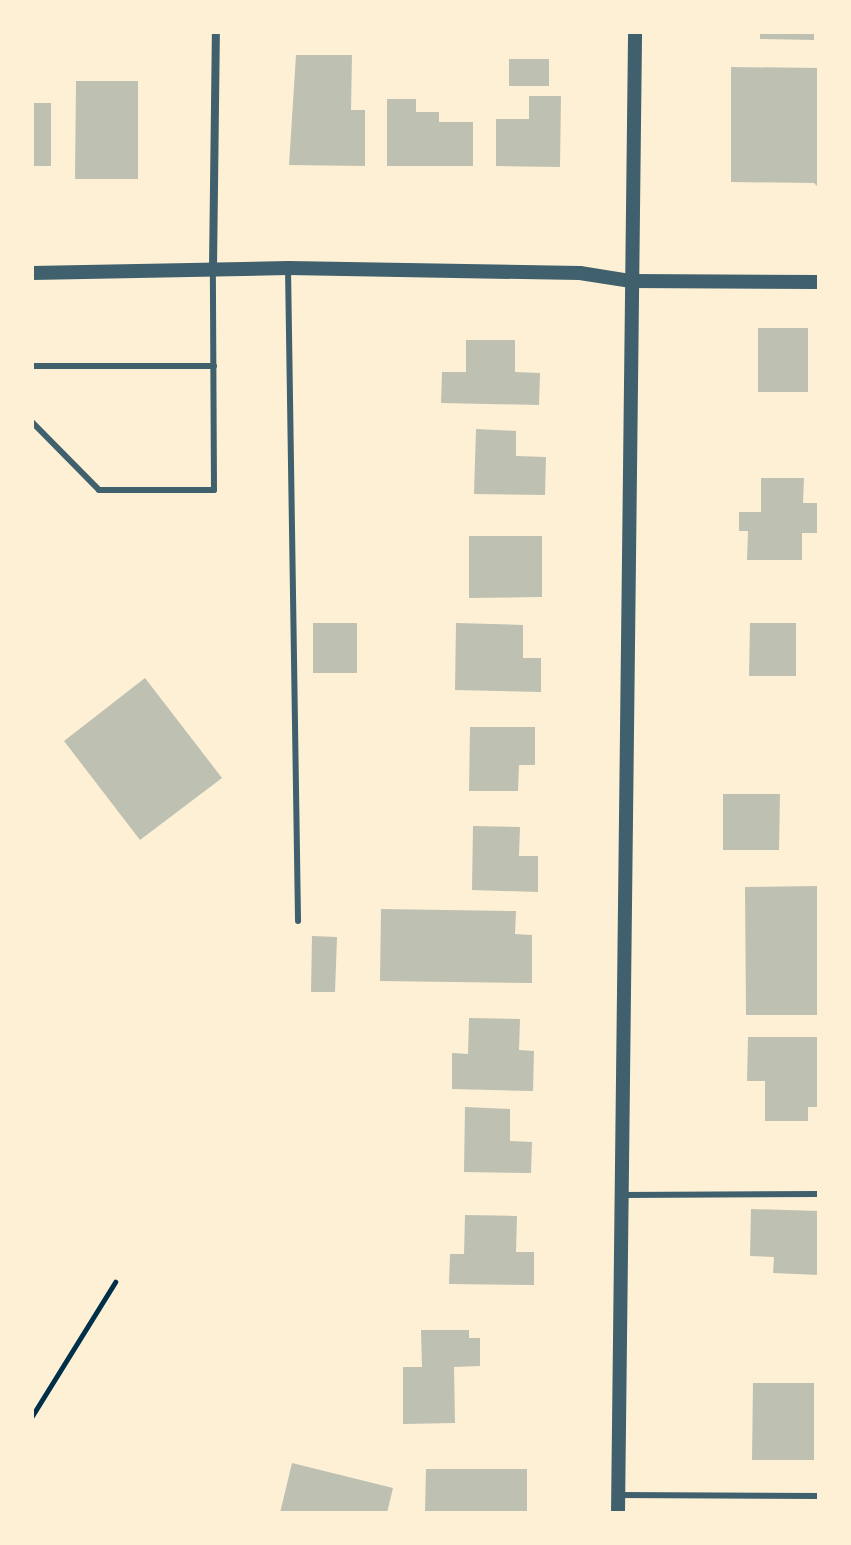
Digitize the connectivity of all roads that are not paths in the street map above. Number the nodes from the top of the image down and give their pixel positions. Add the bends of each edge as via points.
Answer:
1 (216, 32) edge
2 (635, 32) edge
3 (288, 268) junction
4 (213, 269) junction
5 (32, 273) edge
6 (631, 281) junction
7 (819, 282) edge
8 (32, 366) edge
9 (214, 366) junction
10 (32, 422) edge
11 (298, 921) dead end
12 (819, 1194) edge
13 (622, 1195) junction
14 (618, 1495) junction
15 (819, 1496) edge
16 (618, 1513) edge

1 - 4 street
2 - 6 street
3 - 4 street
3 - 6 street via 580,273
3 - 11 lane
4 - 5 street
4 - 9 lane
6 - 7 street
6 - 13 street
8 - 9 lane
9 - 10 lane via 214,490 99,490
12 - 13 lane
13 - 14 street
14 - 15 lane
14 - 16 street

